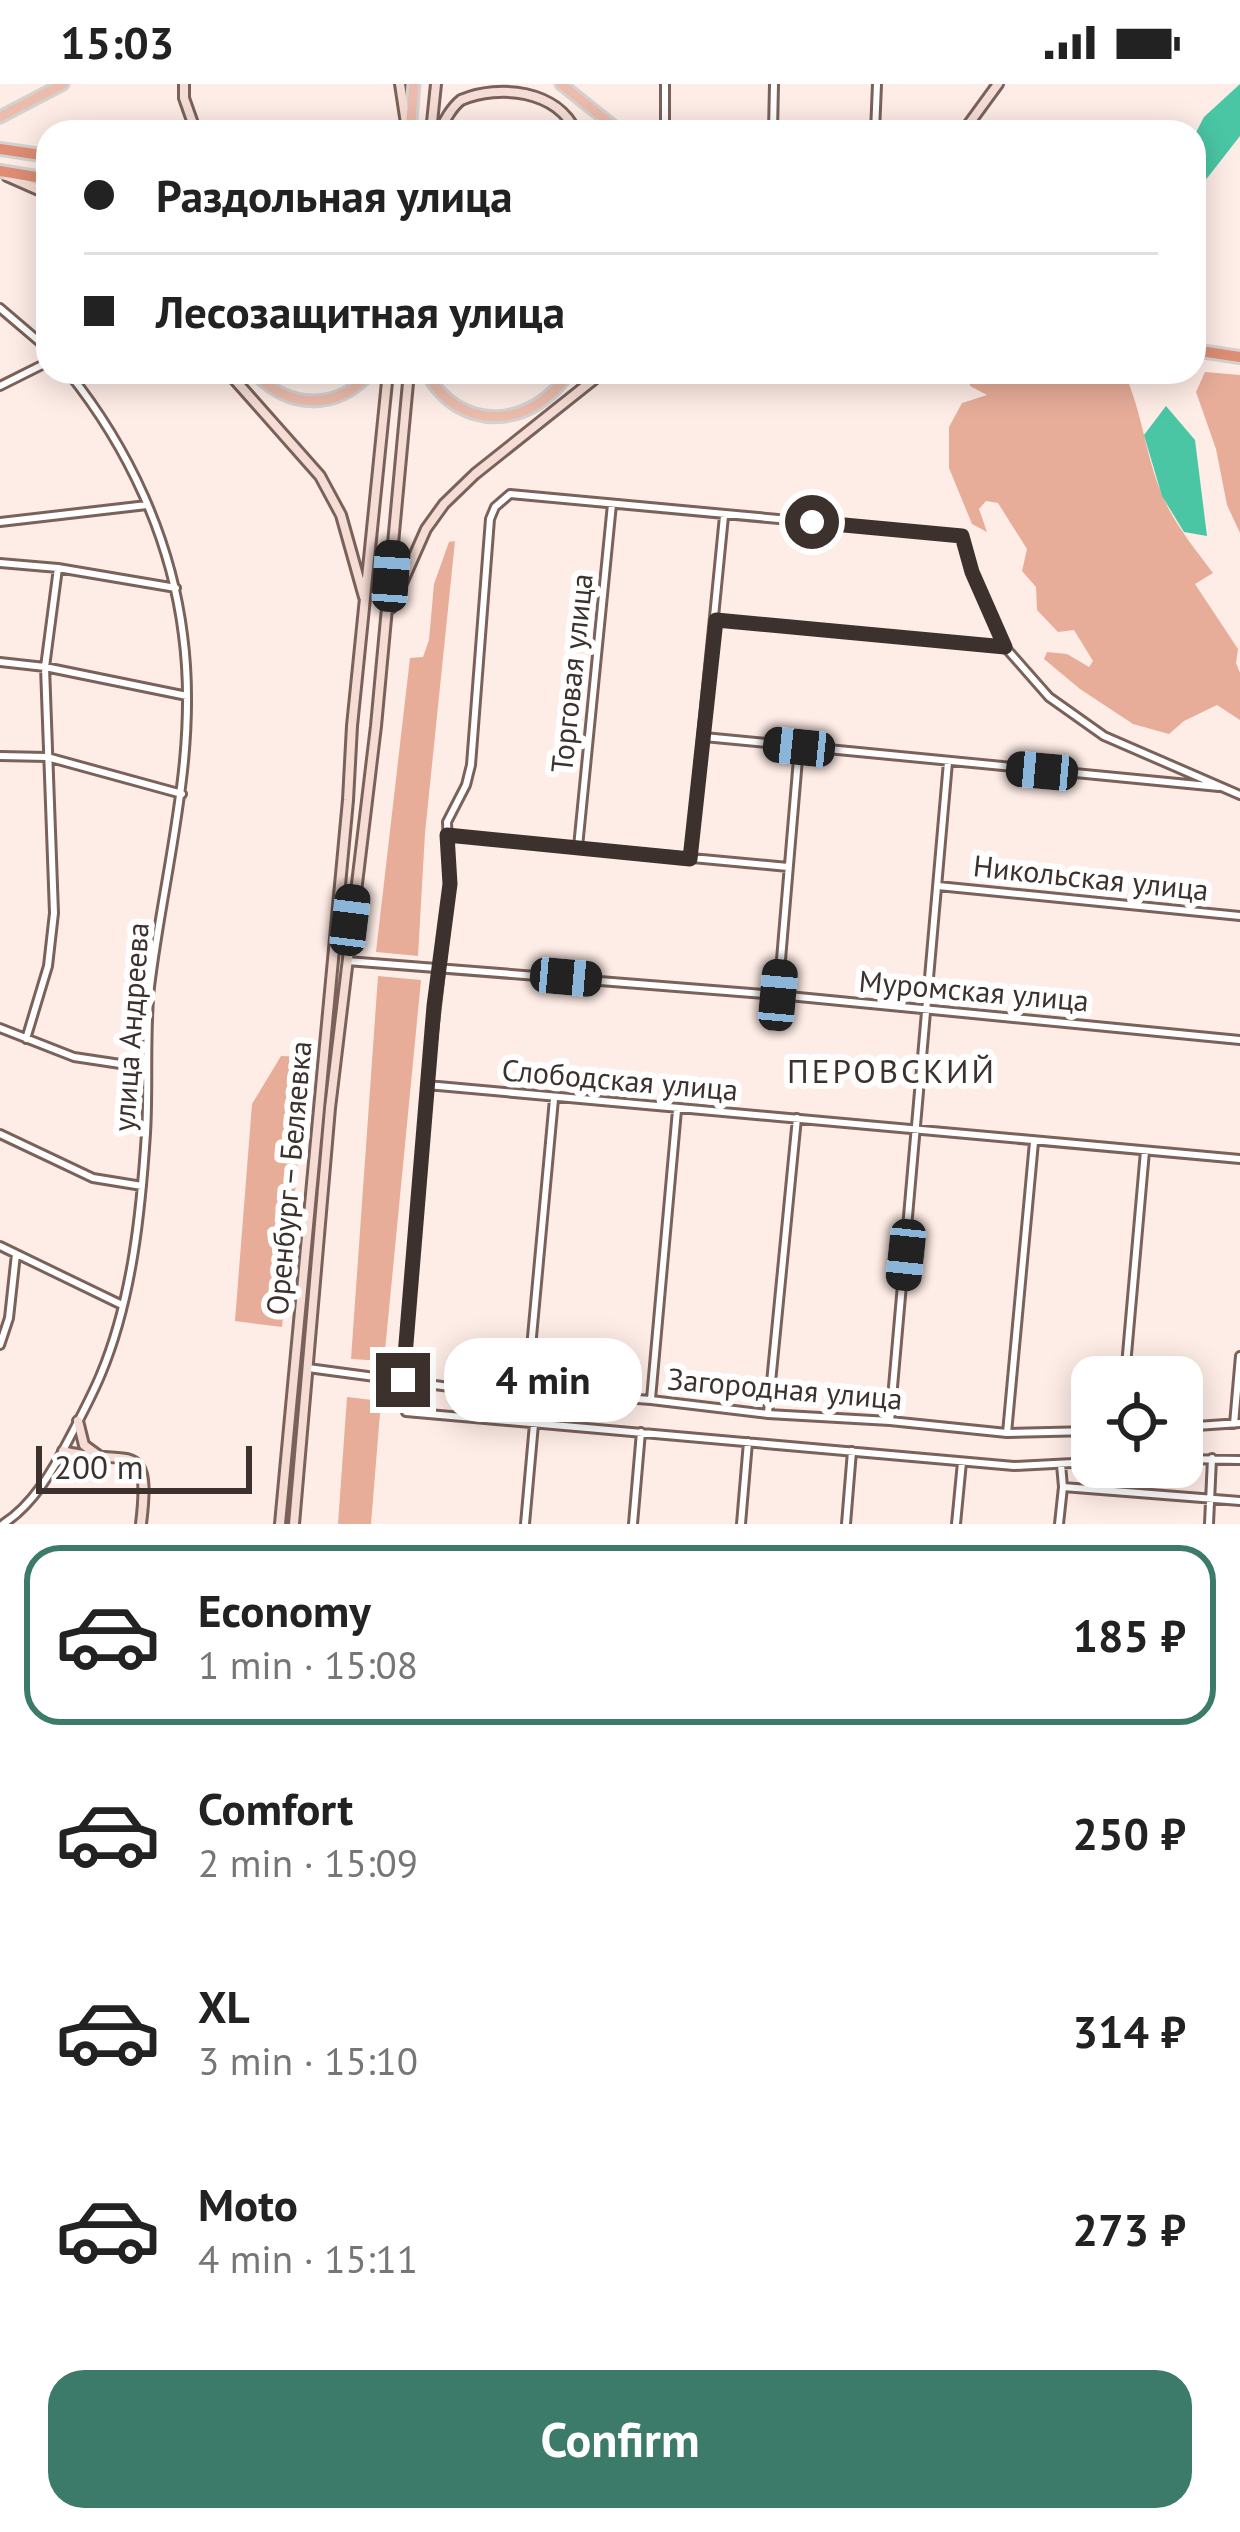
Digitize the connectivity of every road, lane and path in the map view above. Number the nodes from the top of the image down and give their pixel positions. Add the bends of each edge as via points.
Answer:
1 (63, 84) edge
2 (184, 84) edge
3 (400, 84) edge
4 (414, 84) edge
5 (436, 84) edge
6 (561, 84) edge
7 (665, 84) edge
8 (774, 84) edge
9 (877, 84) edge
10 (998, 84) edge
11 (0, 117) edge
12 (190, 120) edge
13 (406, 120) edge
14 (410, 120) edge
15 (435, 120) edge
16 (443, 120) edge
17 (569, 120) edge
18 (606, 120) edge
19 (665, 120) edge
20 (773, 120) edge
21 (876, 120) edge
22 (971, 120) edge
23 (0, 149) edge
24 (36, 154) edge
25 (0, 172) edge
26 (36, 177) edge
27 (36, 188) edge
28 (0, 308) edge
29 (36, 339) edge
30 (1206, 352) edge
31 (1240, 357) edge
32 (36, 368) edge
33 (78, 384) edge
34 (239, 384) edge
35 (267, 384) edge
36 (361, 384) edge
37 (387, 384) edge
38 (408, 384) edge
39 (434, 384) edge
40 (560, 384) edge
41 (588, 384) edge
42 (0, 386) edge
43 (612, 504) junction
44 (147, 505) junction
45 (724, 514) junction
46 (0, 522) edge
47 (0, 563) edge
48 (58, 568) junction
49 (176, 588) junction
50 (365, 604) junction
51 (388, 615) junction
52 (716, 620) junction
53 (1005, 647) junction
54 (0, 662) edge
55 (45, 667) junction
56 (187, 696) junction
57 (704, 737) junction
58 (799, 747) junction
59 (0, 756) edge
60 (47, 757) junction
61 (948, 762) junction
62 (1229, 788) junction
63 (182, 794) junction
64 (1240, 795) edge
65 (447, 835) junction
66 (578, 847) junction
67 (690, 859) junction
68 (788, 868) junction
69 (938, 886) junction
70 (1240, 916) edge
71 (345, 961) junction
72 (438, 967) junction
73 (778, 995) junction
74 (928, 1010) junction
75 (0, 1028) edge
76 (26, 1039) junction
77 (1240, 1040) edge
78 (147, 1067) junction
79 (427, 1085) junction
80 (554, 1099) junction
81 (677, 1109) junction
82 (797, 1118) junction
83 (918, 1130) junction
84 (0, 1134) edge
85 (1034, 1142) junction
86 (1145, 1151) junction
87 (1240, 1160) edge
88 (142, 1186) junction
89 (0, 1246) edge
90 (16, 1253) junction
91 (122, 1305) junction
92 (0, 1345) edge
93 (1127, 1356) edge
94 (1240, 1356) edge
95 (307, 1368) junction
96 (403, 1380) junction
97 (527, 1391) junction
98 (651, 1400) junction
99 (768, 1414) junction
100 (78, 1421) junction
101 (890, 1421) junction
102 (534, 1424) junction
103 (1237, 1424) edge
104 (1203, 1426) edge
105 (1071, 1431) edge
106 (640, 1432) junction
107 (1006, 1433) junction
108 (748, 1442) junction
109 (63, 1451) junction
110 (852, 1451) junction
111 (100, 1456) junction
112 (1203, 1458) edge
113 (1211, 1458) junction
114 (1240, 1460) edge
115 (962, 1461) junction
116 (1071, 1463) edge
117 (1061, 1464) junction
118 (1063, 1487) junction
119 (1211, 1499) junction
120 (1240, 1501) edge
121 (3, 1524) edge
122 (141, 1524) edge
123 (280, 1524) edge
124 (294, 1524) edge
125 (525, 1524) edge
126 (632, 1524) edge
127 (740, 1524) edge
128 (846, 1524) edge
129 (956, 1524) edge
130 (1059, 1524) edge
131 (1209, 1524) edge

1 - 11 main road
2 - 12 main road
3 - 13 main road
4 - 14 main road
5 - 15 main road
6 - 18 main road
7 - 19 street
8 - 20 street
9 - 21 street
10 - 22 main road
16 - 17 main road via 481,88 513,84 547,96
23 - 24 highway
25 - 26 highway
25 - 27 main road
28 - 29 street
30 - 31 highway
32 - 42 street
33 - 44 street, улица Андреева
34 - 50 main road via 320,476 346,530
35 - 36 main road via 293,400 331,401
37 - 50 main road, Оренбург – Беляевка
38 - 51 main road
39 - 40 main road via 472,413 494,417 548,400
41 - 51 main road via 444,504
43 - 45 street
43 - 65 street via 510,494 495,507 471,765
43 - 66 street, Торговая улица
44 - 46 street
44 - 49 street, улица Андреева
45 - 52 street
45 - 53 street via 962,536
47 - 48 street
48 - 49 street
48 - 55 street
49 - 56 street, улица Андреева
50 - 123 main road, Оренбург – Беляевка
51 - 71 main road, Оренбург – Беляевка
52 - 53 street
52 - 57 street
53 - 62 street via 1049,697 1104,736
54 - 55 street
55 - 56 street
55 - 60 street
56 - 63 street, улица Андреева
57 - 58 street
57 - 67 street
58 - 61 street
58 - 68 street
59 - 60 street
60 - 63 street
60 - 76 street via 55,913
61 - 62 street
61 - 69 street
62 - 64 street
63 - 78 street, улица Андреева via 150,989
65 - 66 street
65 - 72 street via 450,884
66 - 67 street
67 - 68 street
68 - 73 street
69 - 70 street, Никольская улица
69 - 74 street
71 - 72 street, Муромская улица
71 - 95 main road, Оренбург – Беляевка
72 - 73 street, Муромская улица
72 - 79 street
73 - 74 street, Муромская улица
74 - 77 street, Муромская улица
74 - 83 street
75 - 76 street
76 - 78 street via 74,1058
78 - 88 street, улица Андреева
79 - 80 street, Слободская улица
79 - 96 street
80 - 81 street, Слободская улица
80 - 97 street
81 - 82 street, Слободская улица
81 - 98 street
82 - 83 street, Слободская улица
82 - 99 street
83 - 85 street, Слободская улица
83 - 101 street
84 - 88 street via 94,1178
85 - 86 street, Слободская улица
85 - 107 street
86 - 87 street, Слободская улица
86 - 93 street
88 - 91 street, улица Андреева
89 - 90 street
90 - 91 street
90 - 92 street
91 - 100 street, улица Андреева
94 - 103 street
95 - 96 street, Загородная улица
95 - 124 main road, Оренбург – Беляевка
96 - 97 street, Загородная улица
96 - 102 street via 406,1412
97 - 98 street, Загородная улица
98 - 99 street, Загородная улица
99 - 101 street, Загородная улица
100 - 109 street, улица Андреева
100 - 111 main road via 84,1444
101 - 107 street, Загородная улица
102 - 106 street
102 - 125 street
103 - 104 street
105 - 107 street, Загородная улица
106 - 108 street
106 - 126 street
108 - 110 street
108 - 127 street
109 - 111 main road
109 - 121 street, улица Андреева
110 - 115 street
110 - 128 street
111 - 122 main road via 142,1467
112 - 113 street
113 - 114 street
113 - 119 street
115 - 117 street
115 - 129 street
116 - 117 street
117 - 118 street
118 - 119 street
118 - 130 street
119 - 120 street
119 - 131 street

